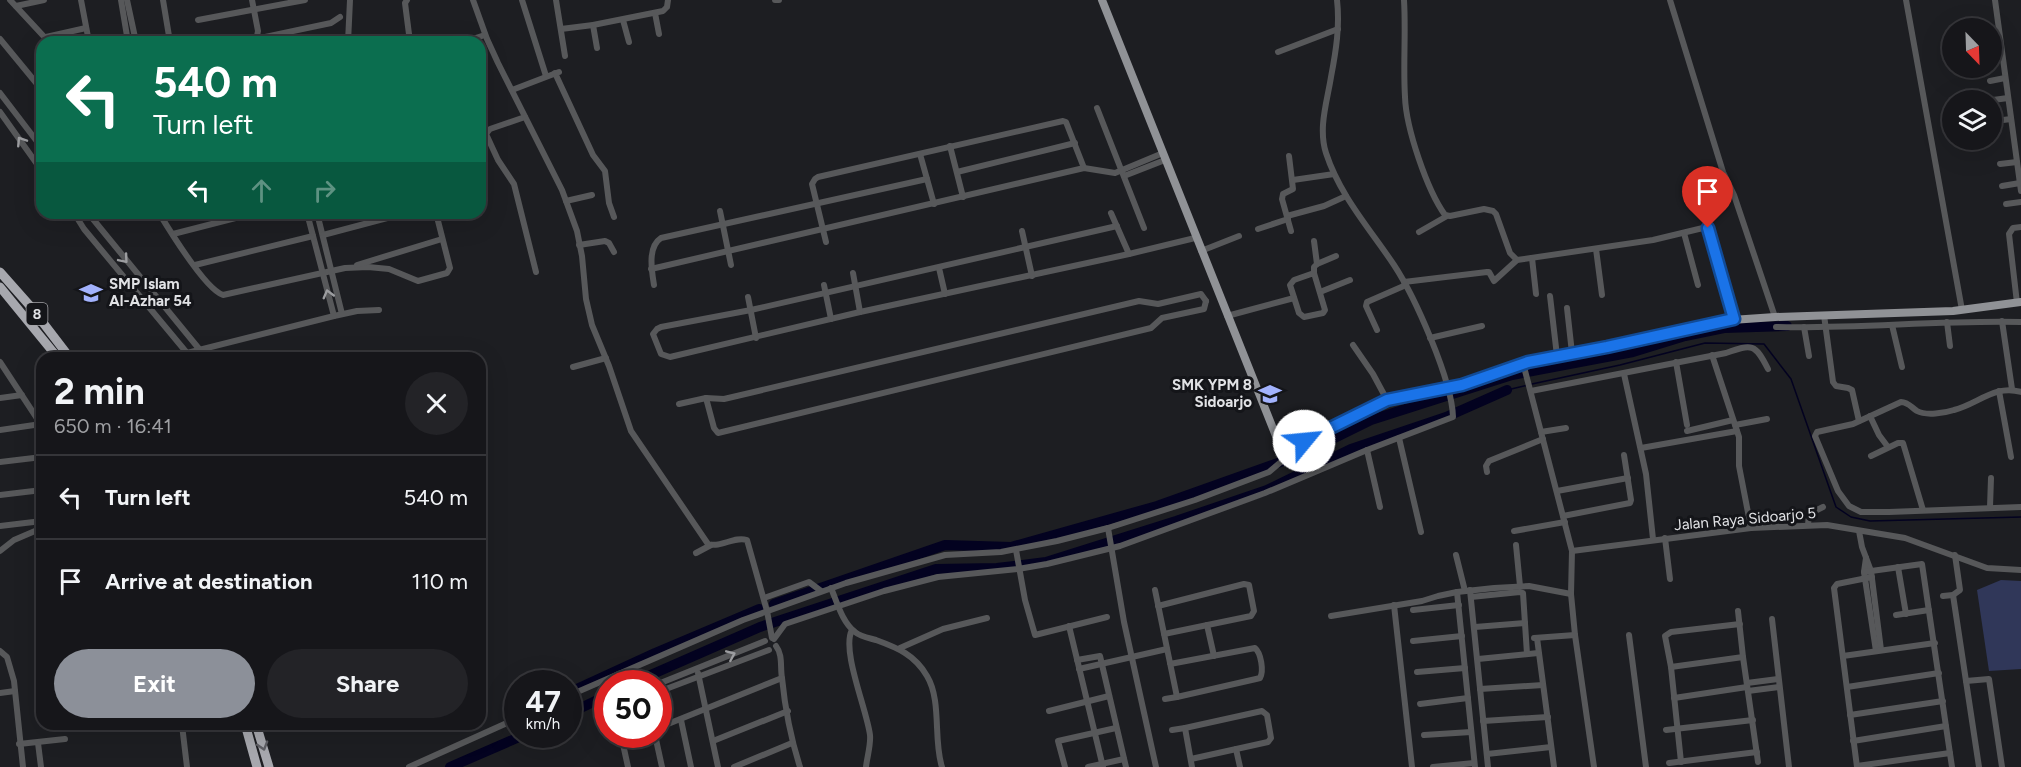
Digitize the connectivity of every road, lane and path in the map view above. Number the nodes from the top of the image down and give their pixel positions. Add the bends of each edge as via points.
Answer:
1 (10, 0) edge
2 (44, 0) edge
3 (81, 0) edge
4 (121, 0) edge
5 (127, 0) edge
6 (163, 0) edge
7 (252, 0) edge
8 (305, 0) edge
9 (350, 0) edge
10 (407, 0) edge
11 (473, 0) edge
12 (522, 0) edge
13 (556, 0) edge
14 (668, 0) edge
15 (1102, 0) edge
16 (1337, 0) edge
17 (1404, 0) edge
18 (1670, 0) edge
19 (1905, 0) edge
20 (1995, 0) edge
21 (16, 6) junction
22 (254, 10) junction
23 (655, 13) junction
24 (340, 17) dead end
25 (198, 20) dead end
26 (623, 20) junction
27 (593, 26) junction
28 (86, 28) junction
29 (561, 29) junction
30 (1338, 29) junction
31 (258, 31) junction
32 (659, 34) dead end
33 (485, 35) joint
34 (44, 36) edge
35 (61, 36) edge
36 (88, 36) edge
37 (127, 36) edge
38 (135, 36) edge
39 (169, 36) edge
40 (257, 36) edge
41 (262, 36) edge
42 (281, 36) edge
43 (348, 36) edge
44 (409, 36) edge
45 (482, 36) edge
46 (486, 37) edge
47 (0, 40) edge
48 (629, 42) dead end
49 (597, 48) dead end
50 (1278, 52) dead end
51 (565, 56) dead end
52 (546, 76) junction
53 (2005, 78) junction
54 (1990, 81) dead end
55 (36, 83) edge
56 (512, 90) junction
57 (0, 93) edge
58 (2008, 98) junction
59 (2002, 99) edge
60 (1097, 108) dead end
61 (0, 112) edge
62 (525, 117) junction
63 (2011, 120) junction
64 (2002, 121) edge
65 (486, 131) edge
66 (486, 138) edge
67 (36, 140) edge
68 (1075, 143) junction
69 (950, 146) junction
70 (920, 153) junction
71 (1289, 156) dead end
72 (1164, 157) junction
73 (2017, 162) junction
74 (36, 163) edge
75 (2000, 164) dead end
76 (1084, 168) junction
77 (957, 172) junction
78 (1122, 173) junction
79 (1334, 174) junction
80 (927, 179) junction
81 (1293, 180) junction
82 (2020, 183) edge
83 (2002, 186) dead end
84 (2021, 191) edge
85 (592, 195) dead end
86 (1346, 196) junction
87 (963, 197) junction
88 (566, 201) junction
89 (2021, 202) edge
90 (818, 203) junction
91 (934, 204) junction
92 (2006, 204) dead end
93 (720, 211) dead end
94 (1111, 213) dead end
95 (1447, 216) junction
96 (614, 217) dead end
97 (1288, 218) junction
98 (78, 219) edge
99 (92, 219) edge
100 (163, 219) edge
101 (232, 219) edge
102 (308, 219) edge
103 (318, 219) edge
104 (383, 219) edge
105 (437, 219) edge
106 (723, 225) junction
107 (1116, 226) junction
108 (2021, 227) edge
109 (1144, 228) dead end
110 (1258, 229) dead end
111 (824, 230) junction
112 (1023, 231) dead end
113 (1291, 231) dead end
114 (1419, 232) dead end
115 (1684, 233) junction
116 (173, 234) junction
117 (323, 235) junction
118 (313, 236) junction
119 (1239, 236) dead end
120 (1196, 237) junction
121 (442, 239) junction
122 (1314, 241) dead end
123 (826, 242) dead end
124 (110, 243) junction
125 (579, 245) junction
126 (1026, 248) junction
127 (1596, 249) junction
128 (101, 250) junction
129 (1201, 250) junction
130 (614, 252) dead end
131 (729, 252) junction
132 (1129, 254) junction
133 (1336, 256) dead end
134 (1532, 258) junction
135 (1517, 260) junction
136 (1317, 264) junction
137 (195, 265) junction
138 (731, 265) dead end
139 (345, 268) junction
140 (939, 268) junction
141 (651, 269) junction
142 (331, 270) junction
143 (0, 272) edge
144 (322, 272) junction
145 (536, 272) dead end
146 (853, 273) dead end
147 (1314, 273) junction
148 (1032, 276) junction
149 (1350, 280) dead end
150 (1405, 284) junction
151 (654, 285) dead end
152 (824, 285) dead end
153 (855, 285) junction
154 (1698, 285) dead end
155 (0, 287) edge
156 (1320, 292) junction
157 (825, 293) junction
158 (945, 294) junction
159 (1536, 294) dead end
160 (1602, 295) dead end
161 (1550, 296) dead end
162 (748, 297) dead end
163 (1220, 297) junction
164 (1294, 298) junction
165 (1206, 301) junction
166 (2019, 302) edge
167 (1158, 304) junction
168 (1567, 308) dead end
169 (1983, 309) junction
170 (379, 310) dead end
171 (751, 310) junction
172 (1962, 310) junction
173 (860, 312) junction
174 (342, 314) junction
175 (334, 316) junction
176 (1227, 316) junction
177 (1775, 317) junction
178 (1162, 318) junction
179 (831, 319) junction
180 (1734, 319) junction
181 (1880, 320) junction
182 (1984, 321) junction
183 (2002, 321) junction
184 (1825, 322) junction
185 (1947, 322) junction
186 (2021, 322) edge
187 (1892, 325) junction
188 (1482, 326) dead end
189 (1776, 327) dead end
190 (1804, 327) junction
191 (1377, 330) dead end
192 (756, 338) junction
193 (1430, 338) junction
194 (1353, 345) dead end
195 (1950, 346) dead end
196 (200, 350) junction
197 (53, 352) edge
198 (65, 352) edge
199 (185, 352) edge
200 (194, 352) edge
201 (1572, 353) junction
202 (1712, 355) junction
203 (1557, 356) junction
204 (1809, 356) dead end
205 (606, 358) junction
206 (1676, 362) junction
207 (1, 364) edge
208 (1523, 365) junction
209 (573, 367) dead end
210 (1902, 367) dead end
211 (1768, 369) dead end
212 (1624, 374) junction
213 (1530, 388) junction
214 (2012, 389) junction
215 (1449, 391) junction
216 (1999, 391) junction
217 (2021, 392) edge
218 (22, 395) junction
219 (0, 398) edge
220 (706, 398) junction
221 (1387, 400) junction
222 (679, 404) dead end
223 (1870, 416) junction
224 (36, 417) edge
225 (1767, 418) dead end
226 (1859, 422) junction
227 (36, 426) edge
228 (1735, 426) junction
229 (1566, 428) dead end
230 (0, 430) edge
231 (1542, 436) junction
232 (1399, 438) junction
233 (1288, 446) junction
234 (1888, 447) junction
235 (1641, 448) junction
236 (1367, 450) junction
237 (1624, 455) dead end
238 (1871, 456) dead end
239 (2011, 457) dead end
240 (36, 458) edge
241 (0, 462) edge
242 (1487, 472) dead end
243 (1628, 478) junction
244 (1990, 478) dead end
245 (36, 491) edge
246 (1557, 491) junction
247 (0, 495) edge
248 (1380, 507) dead end
249 (1823, 507) dead end
250 (1990, 507) junction
251 (2021, 507) edge
252 (1923, 510) junction
253 (1564, 519) junction
254 (36, 522) edge
255 (1808, 525) junction
256 (0, 526) edge
257 (1750, 528) junction
258 (36, 531) edge
259 (1108, 531) junction
260 (1514, 531) dead end
261 (1859, 531) junction
262 (1421, 532) dead end
263 (1665, 538) junction
264 (1653, 539) junction
265 (711, 545) junction
266 (1516, 545) dead end
267 (1112, 547) junction
268 (0, 551) edge
269 (1572, 551) junction
270 (696, 553) dead end
271 (1017, 554) junction
272 (1456, 555) dead end
273 (1955, 555) junction
274 (1898, 567) junction
275 (1018, 568) junction
276 (2021, 570) edge
277 (1868, 575) junction
278 (1670, 579) dead end
279 (1520, 586) junction
280 (819, 589) junction
281 (832, 590) junction
282 (1155, 590) dead end
283 (1457, 592) junction
284 (1469, 593) junction
285 (1571, 594) junction
286 (1953, 595) junction
287 (1943, 596) dead end
288 (764, 598) junction
289 (838, 604) junction
290 (1394, 605) junction
291 (1459, 605) junction
292 (1158, 606) junction
293 (1413, 610) dead end
294 (1738, 610) dead end
295 (1929, 610) junction
296 (768, 614) junction
297 (1906, 614) junction
298 (1896, 615) dead end
299 (1331, 616) dead end
300 (1107, 617) dead end
301 (987, 618) dead end
302 (1772, 619) dead end
303 (1526, 623) junction
304 (1740, 624) junction
305 (1207, 625) junction
306 (1069, 626) junction
307 (1474, 627) junction
308 (852, 630) junction
309 (1164, 634) junction
310 (1575, 635) junction
311 (1629, 635) dead end
312 (1462, 636) junction
313 (1537, 638) junction
314 (770, 639) junction
315 (1526, 639) junction
316 (1413, 641) dead end
317 (1935, 643) junction
318 (776, 646) junction
319 (900, 648) junction
320 (1167, 649) junction
321 (769, 650) junction
322 (1879, 650) junction
323 (0, 651) edge
324 (1538, 653) junction
325 (1527, 654) junction
326 (1214, 656) junction
327 (1843, 656) junction
328 (1743, 657) junction
329 (1132, 658) junction
330 (1478, 659) junction
331 (1077, 660) junction
332 (1102, 664) junction
333 (1170, 664) junction
334 (1671, 667) junction
335 (1465, 668) junction
336 (1079, 669) junction
337 (1417, 672) dead end
338 (698, 673) junction
339 (1939, 673) junction
340 (782, 678) junction
341 (1778, 679) junction
342 (672, 680) edge
343 (1966, 681) junction
344 (672, 685) edge
345 (1543, 685) junction
346 (1747, 687) junction
347 (1779, 687) junction
348 (1846, 687) junction
349 (1480, 689) junction
350 (582, 690) edge
351 (15, 691) junction
352 (0, 693) edge
353 (1109, 696) junction
354 (1177, 697) junction
355 (1468, 698) junction
356 (1674, 698) junction
357 (1165, 699) dead end
358 (1943, 700) junction
359 (1087, 702) junction
360 (1420, 704) dead end
361 (705, 710) junction
362 (788, 711) junction
363 (1049, 711) dead end
364 (1850, 715) junction
365 (1548, 717) junction
366 (681, 720) junction
367 (1753, 720) junction
368 (1484, 722) junction
369 (672, 723) edge
370 (504, 724) edge
371 (1946, 726) junction
372 (1116, 728) junction
373 (1185, 728) junction
374 (1678, 729) junction
375 (183, 730) edge
376 (244, 730) edge
377 (246, 730) edge
378 (258, 730) edge
379 (1172, 730) dead end
380 (1666, 730) dead end
381 (1471, 732) junction
382 (1095, 733) junction
383 (247, 735) junction
384 (1424, 735) dead end
385 (65, 739) dead end
386 (713, 741) junction
387 (1853, 741) junction
388 (38, 742) junction
389 (792, 742) junction
390 (19, 744) junction
391 (1551, 747) junction
392 (624, 748) edge
393 (658, 748) edge
394 (1236, 749) junction
395 (1757, 752) junction
396 (1486, 753) junction
397 (1950, 753) junction
398 (1124, 759) junction
399 (1191, 759) junction
400 (1681, 762) junction
401 (1758, 762) dead end
402 (1669, 763) dead end
403 (1103, 765) edge
404 (1475, 765) edge
405 (23, 767) edge
406 (41, 767) edge
407 (187, 767) edge
408 (257, 767) edge
409 (269, 767) edge
410 (410, 767) edge
411 (628, 767) edge
412 (662, 767) edge
413 (691, 767) edge
414 (718, 767) edge
415 (734, 767) edge
416 (800, 767) edge
417 (866, 767) edge
418 (942, 767) edge
419 (1065, 767) edge
420 (1088, 767) edge
421 (1126, 767) edge
422 (1156, 767) edge
423 (1192, 767) edge
424 (1240, 767) edge
425 (1412, 767) edge
426 (1433, 767) edge
427 (1488, 767) edge
428 (1554, 767) edge
429 (1594, 767) edge
430 (1646, 767) edge
431 (1789, 767) edge
432 (1857, 767) edge
433 (1952, 767) edge
434 (1979, 767) edge
435 (2002, 767) edge

1 - 21 street
2 - 21 street
3 - 28 street
4 - 37 street
5 - 38 street
6 - 39 street
7 - 22 street
8 - 22 street
9 - 43 street
10 - 44 street
11 - 33 street
12 - 52 street
13 - 29 street
14 - 23 street via 666,10
15 - 72 main road
16 - 30 street
17 - 95 street via 1405,103 1424,172
18 - 177 street via 1723,172
19 - 172 street
20 - 53 street
21 - 34 street
22 - 25 street
22 - 31 street
23 - 26 street
23 - 32 street
24 - 42 street
26 - 27 street
26 - 48 street
27 - 29 street
27 - 49 street
28 - 35 street
28 - 36 street
29 - 51 street
30 - 50 street
30 - 79 street via 1322,129
31 - 40 street
31 - 41 street
33 - 45 street
46 - 56 street
47 - 55 street
52 - 56 street
52 - 96 street via 557,73 593,154 605,171
53 - 54 street
53 - 58 street
56 - 62 street
57 - 67 street
58 - 59 street
58 - 63 street
60 - 78 street
74 -> 61 street
62 - 65 street
62 - 88 street
63 - 64 street
63 - 73 street
66 - 145 street via 514,184
68 - 69 street via 1063,121
68 - 76 street
68 - 77 street
69 - 70 street
69 - 77 street
70 - 80 street
70 - 90 street via 815,179 812,184
71 - 81 street
72 - 78 street
72 - 120 main road
73 - 75 street
73 - 82 street
76 - 78 street
76 - 87 street
77 - 87 street
78 - 109 street
79 - 81 street
79 - 86 street
80 - 90 street
80 - 91 street
81 - 97 street via 1293,190 1282,196
82 - 83 street
82 - 84 street
85 - 88 street
86 - 97 street
86 - 150 street
87 - 91 street
88 - 125 street
89 - 92 street
90 - 106 street
90 - 111 street
91 - 111 street
93 - 106 street
94 - 107 street
95 - 114 street
95 - 135 street via 1493,211 1510,253
97 - 110 street
97 - 113 street
98 - 128 street
99 - 124 street
100 - 116 street
101 - 116 street
102 - 118 street
103 - 117 street
104 - 117 street
105 - 121 street
106 - 131 street
106 - 141 street via 659,239
107 - 126 street
107 - 132 street
108 - 166 street via 2013,228 2009,234
111 - 123 street
111 - 131 street
112 - 126 street
115 - 127 street
115 - 154 street
115 - 180 street via 1709,230
116 - 137 street
117 - 142 street
118 - 137 street
118 - 144 street
119 - 129 street
120 - 129 main road
120 - 132 street
121 - 139 street
121 - 139 street via 450,270 424,280 389,268
122 - 136 street
124 - 128 street
124 -> 196 street
125 - 130 street via 606,242
125 - 205 street via 590,316
126 - 140 street
126 - 148 street
127 - 134 street
127 - 160 street
128 - 199 street
129 - 163 main road
131 - 138 street
131 - 141 street
132 - 148 street
133 - 136 street
134 - 135 street
134 - 159 street
135 - 150 street via 1494,281 1487,272
136 - 147 street
137 - 144 street via 223,295
139 - 142 street
140 - 153 street
140 - 158 street
141 - 151 street
142 - 144 street
142 - 174 street
143 - 198 highway, 8
175 -> 144 street
146 - 153 street
147 - 156 street
147 - 164 street via 1292,282
148 - 158 street
149 - 156 street
150 - 191 street via 1367,302
150 - 193 street
152 - 157 street
153 - 157 street
153 - 173 street
155 - 197 highway, 8
156 - 164 street via 1325,310 1321,314 1301,316
157 - 171 street
157 - 179 street
158 - 173 street
161 - 203 street
162 - 171 street
163 - 165 street
163 - 176 main road
164 - 176 street
165 - 167 street via 1201,294
165 - 178 street via 1204,309
166 - 169 main road
167 - 178 street
167 - 220 street via 1139,301 724,399
168 - 201 street
169 - 172 main road
169 - 182 street
170 - 174 street
171 - 192 street
171 - 192 street via 661,327 653,334 661,354 670,357
172 - 181 main road
173 - 179 street
174 - 175 street
175 - 196 street
176 - 233 main road via 1276,436
177 - 180 main road
177 - 184 main road
178 - 220 street via 1152,328 718,432
179 - 192 street
180 - 201 main road
181 - 184 main road
181 - 187 street
182 - 183 street
182 - 185 street
183 - 186 street
183 - 214 street
184 - 190 street
184 - 226 street via 1833,382 1852,390
185 - 187 street
185 - 195 street
187 - 210 street
188 - 193 street
189 - 190 street
190 - 204 street
193 - 215 street
194 - 221 street
196 - 200 street
201 - 203 main road
202 - 206 street
202 - 211 street via 1748,346 1759,351
202 - 228 street
203 - 208 main road
205 - 209 street
205 - 265 street via 636,439
206 - 212 street
206 - 228 street via 1687,428
207 - 218 street
208 - 213 street
208 - 215 main road
212 - 213 street
212 - 235 street
213 - 231 street
214 - 216 street
214 - 217 street
215 - 221 main road
215 - 232 street via 1454,415 1450,419
216 - 223 street via 1953,411 1921,412 1904,402
216 - 239 street
218 - 219 street
218 - 224 street
220 - 222 street
221 - 233 main road
223 - 226 street
223 - 234 street
225 - 228 street
226 - 252 street via 1815,435 1838,491 1849,506 1870,513
227 - 230 street
228 - 235 street
228 - 257 street
229 - 231 street
231 - 242 street via 1489,461
231 - 246 street
232 - 236 street
232 - 262 street
233 - 259 street via 1272,470
234 - 238 street
234 - 252 street via 1904,444
235 - 264 street
236 - 248 street
236 - 267 street via 1265,494
237 - 243 street
240 - 241 street
243 - 246 street
243 - 253 street via 1629,504
244 - 250 street
245 - 247 street
246 - 253 street
249 - 255 street via 1809,514
250 - 251 street
250 - 252 street
253 - 260 street
253 - 269 street
254 - 256 street
255 - 257 street, Jalan Raya Sidoarjo 5
255 - 261 street, Jalan Raya Sidoarjo 5
257 - 263 street, Jalan Raya Sidoarjo 5
258 - 268 street
259 - 267 street
259 - 271 street
261 - 273 street, Jalan Raya Sidoarjo 5 via 1905,538
261 - 277 street
263 - 264 street, Jalan Raya Sidoarjo 5
263 - 278 street
264 - 269 street, Jalan Raya Sidoarjo 5
265 - 270 street
265 - 288 street via 747,540
266 - 279 street
267 - 275 street
267 - 329 street
269 - 285 street
271 - 275 street
271 - 281 street via 945,555
272 - 284 street
273 - 276 street, Jalan Raya Sidoarjo 5 via 1987,568
273 - 286 street via 1960,590
274 - 277 street
274 - 295 street via 1922,564
274 - 297 street
275 - 289 street via 938,577
275 - 306 street via 1035,635
277 - 322 street
277 - 327 street via 1834,587
279 - 284 street
279 - 285 street
280 - 281 street
280 - 288 street via 811,582 804,583
280 - 296 street
281 - 289 street
282 - 292 street
283 - 284 street
283 - 290 street
283 - 291 street
284 - 303 street via 1522,592
284 - 307 street
285 - 310 street
286 - 287 street
286 - 343 street
288 - 296 street
289 - 308 street
289 - 314 street via 783,625
290 - 299 street
290 - 425 street
291 - 293 street
291 - 312 street
292 - 305 street via 1249,585 1253,615
292 - 309 street
294 - 304 street
295 - 297 street
295 - 317 street
296 - 314 street
296 - 350 street via 743,620
297 - 298 street
300 - 306 street
301 - 319 street via 943,629
302 - 341 street
303 - 307 street
303 - 315 street
304 - 328 street
304 - 334 street via 1669,633 1665,638
305 - 309 street
305 - 326 street
306 - 331 street
307 - 330 street
308 - 319 street
308 - 417 street via 849,639 857,688 870,734
309 - 320 street
310 - 313 street
310 - 429 street
311 - 430 street
312 - 316 street
312 - 335 street
313 - 315 street
313 - 324 street
314 - 318 street
314 - 321 street via 765,646
338 -> 314 street
315 - 325 street
317 - 322 street
317 - 339 street
318 - 321 street
318 - 340 street via 781,656
319 - 418 street via 923,670 931,684
320 - 329 street
320 - 333 street
321 - 338 street
322 - 327 street
323 - 351 street via 9,662
324 - 325 street
324 - 345 street
325 - 330 street
326 - 333 street
326 - 354 street via 1255,648 1262,676
327 - 348 street
328 - 334 street
328 - 346 street
329 - 332 street
329 - 422 street
330 - 349 street
331 - 332 street via 1100,656
331 - 336 street
332 - 336 street
332 - 353 street
333 - 354 street
334 - 356 street
335 - 337 street
335 - 355 street
336 - 359 street
338 - 342 street
338 - 344 street
338 - 361 street
339 - 348 street
339 - 358 street
340 - 361 street
340 - 362 street
341 - 346 street
341 - 347 street
343 - 434 street
343 - 435 street via 1988,679
345 - 349 street
345 - 365 street
346 - 347 street
346 - 356 street
346 - 367 street
347 - 431 street
348 - 364 street
349 - 368 street
351 - 352 street
351 - 390 street
353 - 359 street
353 - 372 street
354 - 357 street
355 - 360 street
355 - 381 street
356 - 374 street
358 - 364 street
358 - 371 street
359 - 363 street
359 - 382 street
361 - 366 street
361 - 386 street
362 - 386 street
362 - 389 street
364 - 387 street
365 - 368 street
365 - 391 street
366 - 369 street
366 - 413 street
367 - 374 street
367 - 395 street
368 - 396 street
370 - 410 street
371 - 387 street
371 - 397 street
372 - 382 street
372 - 398 street
373 - 379 street
373 - 394 street via 1266,713 1270,740
373 - 399 street
374 - 380 street
374 - 400 street
375 - 407 street
376 - 383 highway
377 - 383 highway
378 -> 409 highway
381 - 384 street
381 - 404 street
382 - 403 street
382 - 419 street via 1059,741
383 - 408 highway
385 - 388 street
386 - 414 street
387 - 432 street
388 - 390 street
388 - 406 street
389 - 415 street
389 - 416 street
390 - 405 street
391 - 396 street
391 - 428 street
392 - 411 street
393 - 412 street
394 - 399 street
394 - 424 street
395 - 400 street
395 - 401 street
396 - 427 street
397 - 432 street
397 - 433 street
398 - 403 street
398 - 421 street
399 - 423 street
400 - 402 street
403 - 420 street
404 - 426 street

